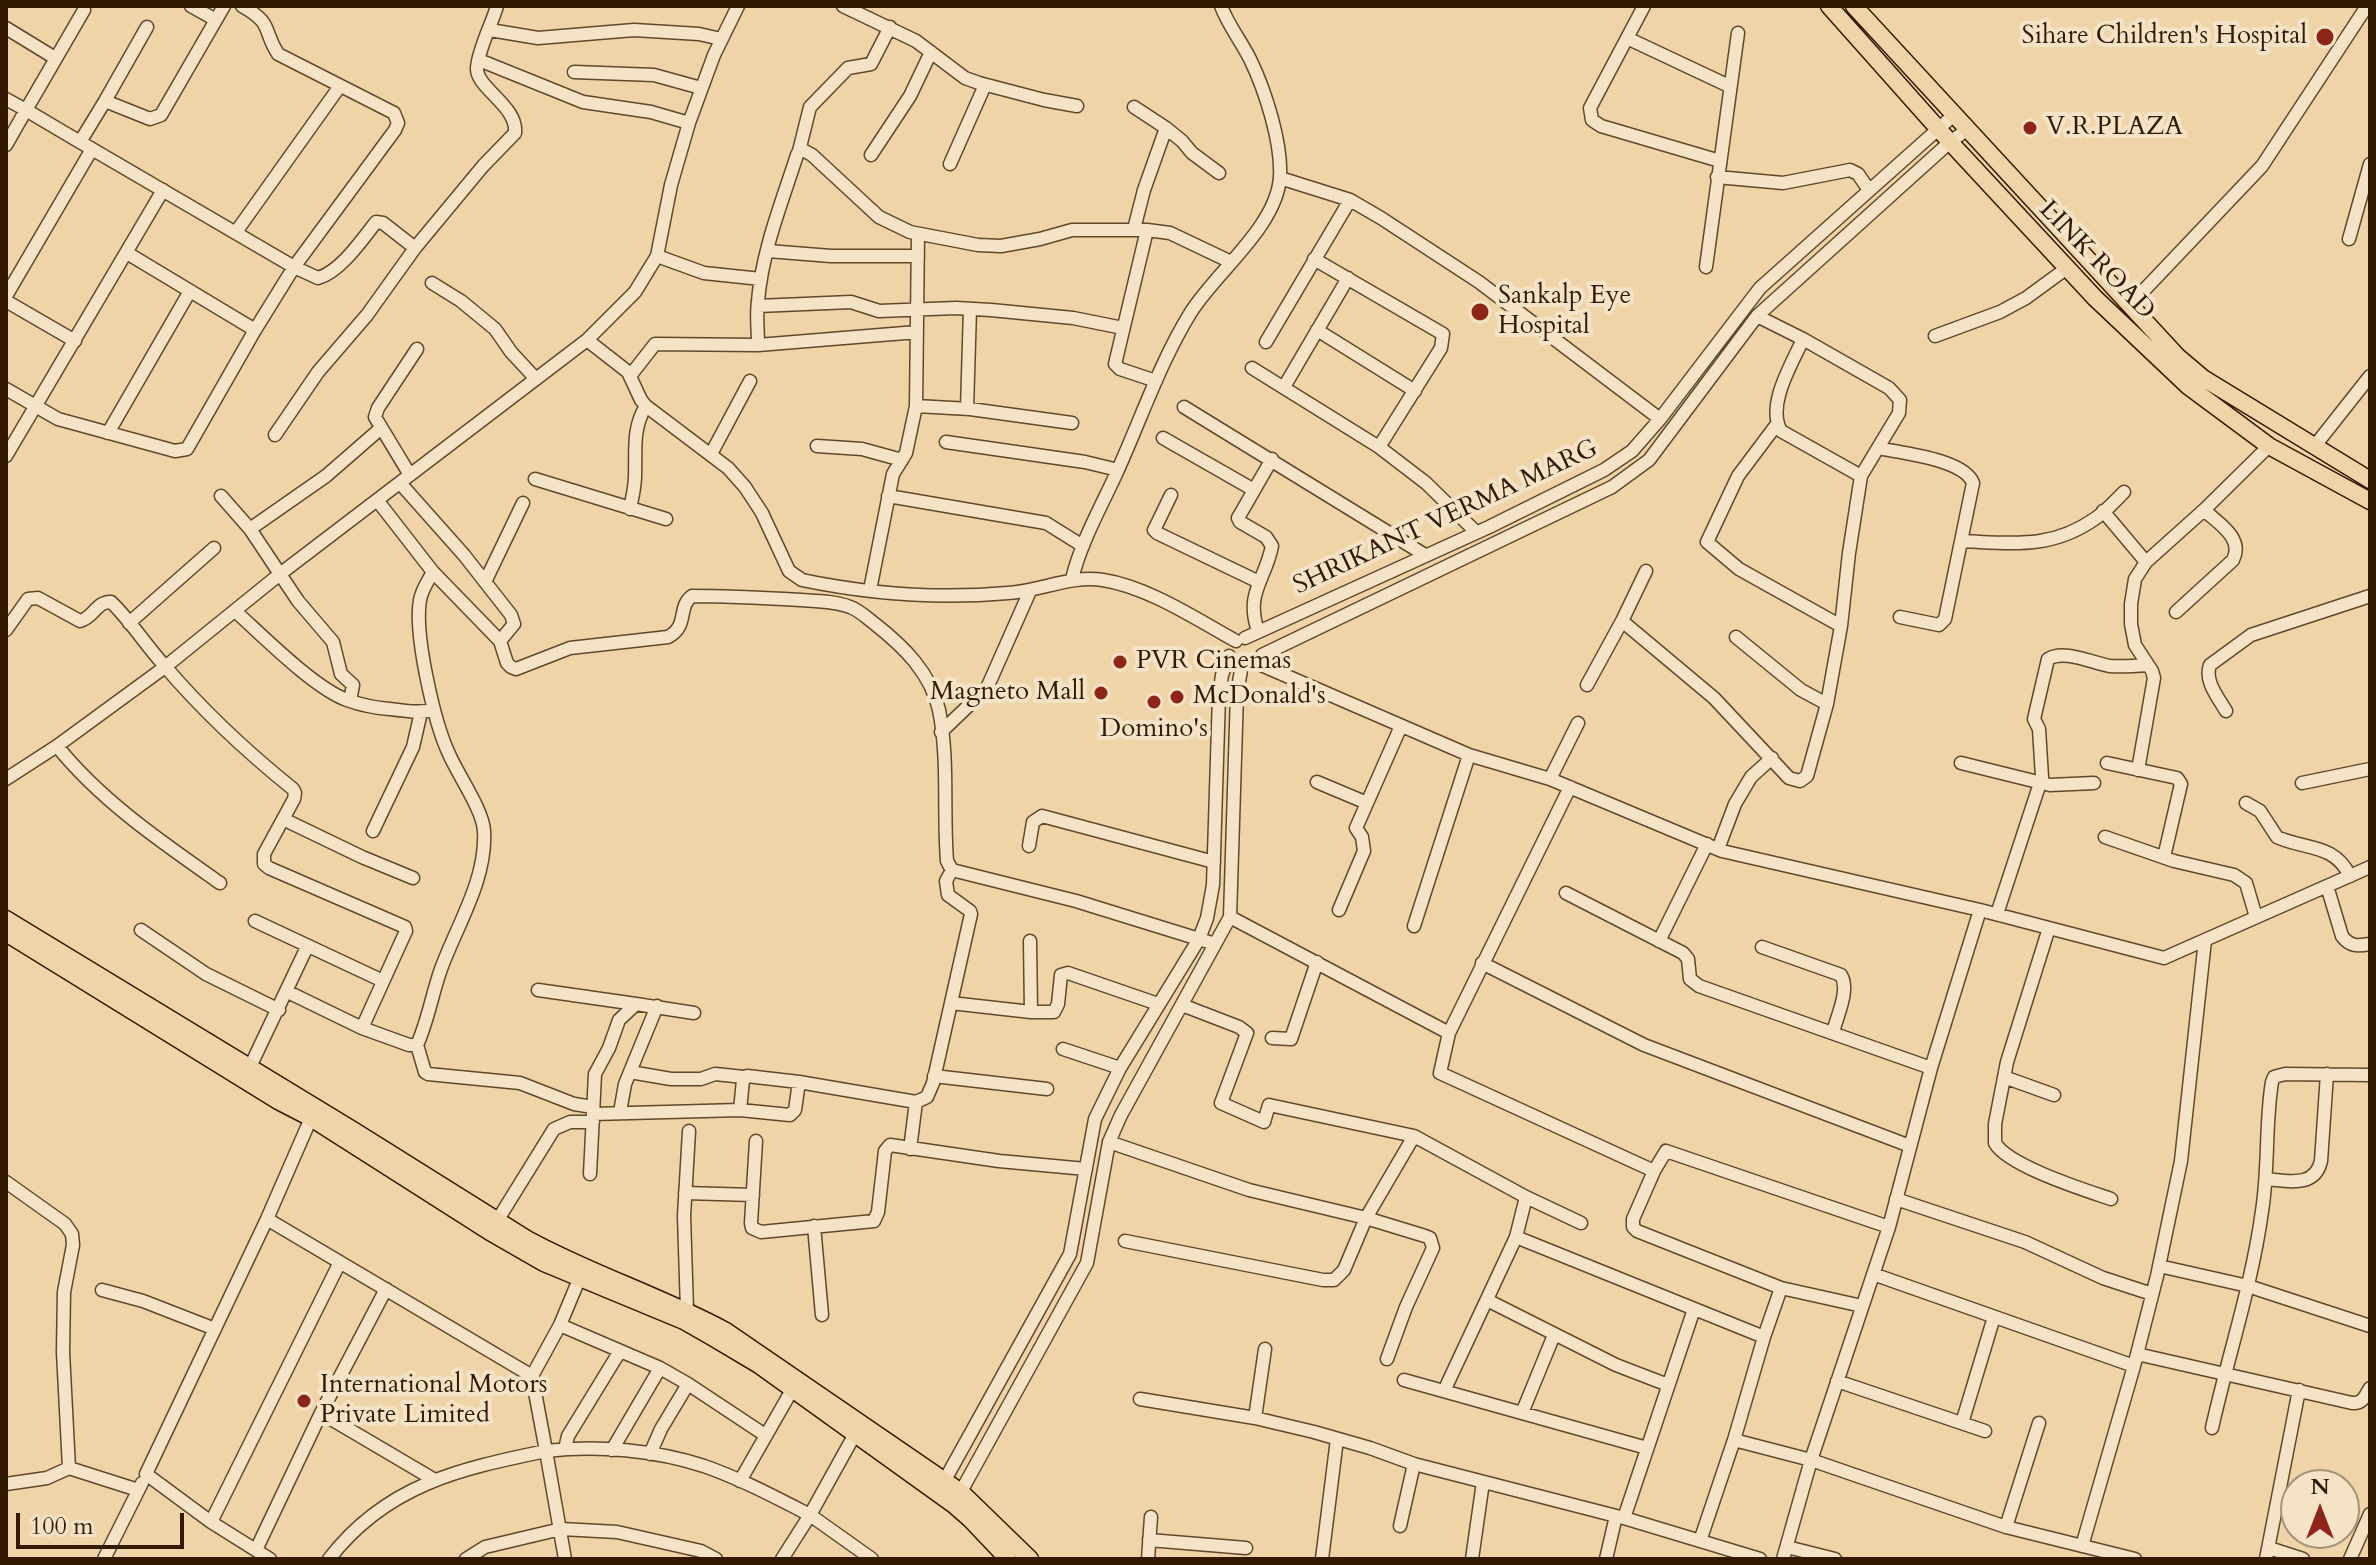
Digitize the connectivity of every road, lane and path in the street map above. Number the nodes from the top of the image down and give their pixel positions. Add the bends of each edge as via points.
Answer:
1 (191, 6) edge
2 (224, 6) edge
3 (242, 6) edge
4 (497, 6) edge
5 (738, 6) edge
6 (843, 6) edge
7 (1221, 6) edge
8 (1644, 6) edge
9 (1829, 6) edge
10 (1854, 6) edge
11 (2367, 6) edge
12 (84, 10) dead end
13 (216, 20) junction
14 (147, 27) dead end
15 (890, 27) junction
16 (6, 28) edge
17 (490, 30) junction
18 (1738, 33) dead end
19 (1627, 38) junction
20 (721, 39) junction
21 (931, 52) junction
22 (55, 58) junction
23 (479, 60) junction
24 (574, 72) dead end
25 (985, 85) junction
26 (340, 86) junction
27 (1729, 86) junction
28 (701, 88) junction
29 (6, 99) edge
30 (105, 101) junction
31 (1077, 106) dead end
32 (1134, 107) dead end
33 (26, 110) junction
34 (1955, 114) junction
35 (689, 123) junction
36 (1166, 128) junction
37 (1968, 129) junction
38 (1945, 136) junction
39 (80, 142) junction
40 (6, 145) edge
41 (92, 149) junction
42 (799, 151) junction
43 (871, 155) dead end
44 (1720, 161) junction
45 (950, 164) dead end
46 (2370, 164) edge
47 (1219, 173) dead end
48 (1717, 177) junction
49 (1280, 178) junction
50 (163, 190) junction
51 (1869, 190) junction
52 (1350, 200) junction
53 (1140, 230) junction
54 (236, 232) junction
55 (918, 234) junction
56 (2349, 239) dead end
57 (415, 248) junction
58 (768, 251) junction
59 (127, 253) junction
60 (657, 256) junction
61 (918, 256) junction
62 (1314, 259) junction
63 (1231, 262) junction
64 (294, 267) junction
65 (1706, 267) dead end
66 (2067, 268) junction
67 (1348, 278) junction
68 (761, 279) junction
69 (432, 283) dead end
70 (190, 291) junction
71 (6, 299) edge
72 (2130, 305) junction
73 (758, 306) junction
74 (970, 309) junction
75 (918, 310) junction
76 (1757, 316) junction
77 (1123, 328) junction
78 (255, 330) junction
79 (1317, 330) junction
80 (917, 332) junction
81 (1935, 336) dead end
82 (1803, 339) junction
83 (587, 340) junction
84 (75, 341) junction
85 (1266, 342) dead end
86 (758, 345) junction
87 (417, 349) dead end
88 (1252, 368) dead end
89 (630, 376) junction
90 (2370, 376) edge
91 (536, 379) junction
92 (750, 381) dead end
93 (1156, 381) junction
94 (1284, 387) junction
95 (6, 389) edge
96 (1415, 391) junction
97 (35, 406) junction
98 (646, 406) junction
99 (916, 406) junction
100 (1184, 407) dead end
101 (967, 409) junction
102 (1660, 419) junction
103 (1072, 423) dead end
104 (1777, 424) junction
105 (380, 429) junction
106 (108, 433) junction
107 (275, 435) dead end
108 (1163, 438) dead end
109 (946, 442) dead end
110 (817, 446) dead end
111 (2269, 446) junction
112 (1379, 447) junction
113 (2314, 447) junction
114 (1878, 448) junction
115 (711, 454) junction
116 (6, 456) edge
117 (1272, 459) junction
118 (902, 460) junction
119 (1118, 470) junction
120 (1861, 476) junction
121 (405, 479) junction
122 (535, 479) dead end
123 (2370, 480) edge
124 (1254, 490) junction
125 (2124, 492) dead end
126 (1171, 495) dead end
127 (221, 496) dead end
128 (888, 496) junction
129 (377, 500) junction
130 (2370, 501) edge
131 (523, 503) dead end
132 (630, 509) junction
133 (2204, 510) junction
134 (2103, 511) junction
135 (666, 519) dead end
136 (250, 529) junction
137 (1476, 532) junction
138 (1961, 541) junction
139 (1083, 546) junction
140 (214, 548) dead end
141 (1425, 555) junction
142 (2146, 562) junction
143 (1646, 571) dead end
144 (433, 572) junction
145 (280, 574) junction
146 (1072, 579) junction
147 (485, 582) junction
148 (1259, 582) junction
149 (870, 590) junction
150 (1030, 591) junction
151 (2370, 596) edge
152 (235, 611) junction
153 (2176, 612) dead end
154 (1900, 617) dead end
155 (1622, 621) junction
156 (129, 623) junction
157 (1841, 626) junction
158 (6, 630) edge
159 (1258, 631) junction
160 (1736, 637) dead end
161 (1241, 639) junction
162 (500, 641) junction
163 (1229, 656) junction
164 (1261, 660) junction
165 (2148, 665) junction
166 (165, 667) junction
167 (1241, 670) junction
168 (1587, 685) dead end
169 (350, 701) junction
170 (1827, 704) junction
171 (428, 711) junction
172 (2226, 711) dead end
173 (1578, 723) dead end
174 (1401, 726) junction
175 (941, 732) junction
176 (57, 746) junction
177 (1469, 755) junction
178 (1772, 758) junction
179 (1961, 763) dead end
180 (2107, 763) dead end
181 (2370, 769) edge
182 (2138, 770) junction
183 (6, 779) edge
184 (1550, 779) junction
185 (1317, 782) dead end
186 (2041, 783) junction
187 (2094, 783) dead end
188 (2302, 783) dead end
189 (1570, 787) junction
190 (1367, 803) junction
191 (2246, 803) dead end
192 (283, 819) junction
193 (373, 831) dead end
194 (2105, 837) dead end
195 (1029, 846) dead end
196 (1712, 847) junction
197 (2164, 857) junction
198 (1214, 862) junction
199 (2370, 867) edge
200 (952, 870) junction
201 (2350, 876) junction
202 (413, 878) dead end
203 (220, 883) dead end
204 (2327, 886) junction
205 (1566, 893) dead end
206 (1339, 910) dead end
207 (1980, 910) junction
208 (1997, 914) junction
209 (1230, 917) junction
210 (2256, 917) junction
211 (6, 919) edge
212 (255, 921) dead end
213 (1414, 926) dead end
214 (2049, 928) junction
215 (141, 930) dead end
216 (6, 933) edge
217 (1199, 939) junction
218 (2205, 940) junction
219 (1030, 941) dead end
220 (1659, 941) junction
221 (1215, 944) junction
222 (2370, 944) edge
223 (307, 947) junction
224 (1762, 947) dead end
225 (1317, 962) junction
226 (1482, 963) junction
227 (383, 981) junction
228 (538, 990) dead end
229 (288, 992) junction
230 (951, 1003) junction
231 (636, 1004) junction
232 (1158, 1004) junction
233 (1182, 1005) junction
234 (657, 1006) junction
235 (279, 1010) junction
236 (1031, 1012) junction
237 (694, 1013) dead end
238 (362, 1028) junction
239 (1833, 1032) junction
240 (1449, 1033) junction
241 (1272, 1038) dead end
242 (417, 1045) junction
243 (1063, 1049) dead end
244 (1120, 1068) junction
245 (1931, 1068) junction
246 (249, 1069) junction
247 (630, 1072) junction
248 (2327, 1074) junction
249 (2370, 1075) edge
250 (934, 1076) junction
251 (744, 1077) junction
252 (2004, 1077) junction
253 (799, 1082) junction
254 (1047, 1089) dead end
255 (2054, 1095) dead end
256 (916, 1102) junction
257 (740, 1110) junction
258 (620, 1112) junction
259 (593, 1114) junction
260 (311, 1118) junction
261 (689, 1131) dead end
262 (1414, 1136) junction
263 (756, 1141) dead end
264 (1109, 1142) junction
265 (1910, 1146) junction
266 (910, 1149) junction
267 (1086, 1169) junction
268 (1654, 1171) junction
269 (590, 1174) dead end
270 (2266, 1179) junction
271 (6, 1182) edge
272 (685, 1193) junction
273 (753, 1195) junction
274 (1526, 1197) junction
275 (1896, 1199) junction
276 (2111, 1199) dead end
277 (1366, 1218) junction
278 (267, 1219) junction
279 (497, 1221) junction
280 (1581, 1223) dead end
281 (814, 1226) junction
282 (1889, 1227) junction
283 (1516, 1237) junction
284 (1125, 1241) dead end
285 (340, 1262) junction
286 (2159, 1266) junction
287 (1873, 1274) junction
288 (580, 1277) junction
289 (2248, 1286) junction
290 (1781, 1288) junction
291 (386, 1289) junction
292 (102, 1290) dead end
293 (2152, 1294) junction
294 (1487, 1300) junction
295 (1862, 1306) junction
296 (1694, 1309) junction
297 (687, 1310) junction
298 (822, 1315) dead end
299 (1994, 1317) junction
300 (560, 1325) junction
301 (2370, 1326) edge
302 (215, 1329) junction
303 (1554, 1335) junction
304 (1764, 1337) junction
305 (1265, 1349) dead end
306 (620, 1351) junction
307 (1387, 1359) dead end
308 (2136, 1360) junction
309 (660, 1368) junction
310 (2224, 1373) junction
311 (532, 1376) junction
312 (1404, 1380) dead end
313 (1837, 1381) junction
314 (688, 1384) junction
315 (1668, 1385) junction
316 (2370, 1388) edge
317 (792, 1390) junction
318 (2299, 1390) junction
319 (1444, 1391) junction
320 (1140, 1399) dead end
321 (321, 1413) junction
322 (1522, 1413) junction
323 (1255, 1418) junction
324 (1962, 1423) junction
325 (2039, 1423) dead end
326 (2212, 1428) dead end
327 (1985, 1431) dead end
328 (855, 1434) junction
329 (765, 1435) junction
330 (1337, 1439) junction
331 (1734, 1440) junction
332 (1647, 1448) junction
333 (565, 1449) junction
334 (612, 1450) junction
335 (546, 1451) junction
336 (650, 1454) junction
337 (1811, 1460) junction
338 (1414, 1464) junction
339 (69, 1468) junction
340 (146, 1474) junction
341 (433, 1479) junction
342 (740, 1481) junction
343 (1483, 1482) junction
344 (6, 1484) edge
345 (941, 1487) junction
346 (138, 1490) junction
347 (957, 1498) junction
348 (2370, 1514) edge
349 (810, 1515) junction
350 (1151, 1517) dead end
351 (1620, 1517) junction
352 (211, 1522) junction
353 (1400, 1526) dead end
354 (2006, 1527) junction
355 (561, 1529) junction
356 (1149, 1540) junction
357 (1700, 1541) junction
358 (2082, 1546) junction
359 (1246, 1548) dead end
360 (256, 1550) junction
361 (1785, 1553) edge
362 (2268, 1553) edge
363 (104, 1559) edge
364 (270, 1559) edge
365 (329, 1559) edge
366 (466, 1559) edge
367 (565, 1559) edge
368 (716, 1559) edge
369 (782, 1559) edge
370 (872, 1559) edge
371 (1008, 1559) edge
372 (1030, 1559) edge
373 (1148, 1559) edge
374 (1322, 1559) edge
375 (1472, 1559) edge
376 (1606, 1559) edge
377 (1760, 1559) edge
378 (1835, 1559) edge
379 (2135, 1559) edge
380 (2303, 1559) edge
381 (2350, 1559) edge

1 - 13 street
2 - 13 street
3 - 26 street via 265,23 278,54
4 - 17 street
5 - 20 street
6 - 15 street
7 - 49 street via 1257,76 1275,133
8 - 19 street
9 - 38 main road, LINK ROAD
10 - 34 main road, LINK ROAD
11 - 72 street via 2262,166
12 - 22 street
13 - 30 street via 161,115 150,119
14 - 30 street
15 - 21 street
15 - 42 street via 871,64 848,68 810,107
16 - 22 street
17 - 20 street via 538,38 647,30
17 - 23 street
18 - 27 street
19 - 27 street
19 - 44 street via 1590,108 1592,120
20 - 28 street
21 - 25 street via 965,78
21 - 43 street via 910,96
22 - 33 street
23 - 35 street via 583,102
23 - 57 street via 479,78 503,103 515,133
24 - 28 street via 654,75
25 - 31 street
25 - 45 street
26 - 54 street
26 - 64 street via 394,113 398,123
27 - 44 street
28 - 35 street
29 - 33 street
30 - 39 street
32 - 36 street
33 - 39 street
33 - 40 street
34 - 37 main road, LINK ROAD
34 - 38 street, SHRIKANT VERMA MARG
35 - 60 street
36 - 47 street
36 - 53 street via 1144,190
37 - 38 street, SHRIKANT VERMA MARG
37 - 72 main road, LINK ROAD
38 - 51 street, SHRIKANT VERMA MARG
38 - 66 main road, LINK ROAD
38 - 76 street, SHRIKANT VERMA MARG
39 - 41 street
41 - 50 street
41 - 71 street
42 - 55 street via 806,151 879,217
42 - 58 street
44 - 48 street
46 - 56 street
48 - 51 street via 1783,183 1850,170
48 - 65 street
49 - 52 street
49 - 63 street via 1270,211
50 - 54 street
50 - 59 street
51 - 102 street, SHRIKANT VERMA MARG via 1760,288
52 - 62 street
52 - 102 street via 1479,282
53 - 55 street via 1072,230 1001,246
53 - 63 street via 1170,233
53 - 77 street
54 - 64 street
55 - 61 street
57 - 64 street via 376,222 360,246 325,276
57 - 107 street
58 - 61 street
58 - 68 street
59 - 70 street
59 - 84 street
60 - 68 street via 704,273
60 - 83 street via 635,292
61 - 75 street
62 - 67 street
62 - 85 street
63 - 93 street via 1193,310
64 - 78 street
66 - 81 street via 2000,312
66 - 111 main road, LINK ROAD via 2188,386
67 - 79 street
67 - 96 street via 1443,334 1441,348
68 - 73 street
69 - 91 street via 495,329
70 - 78 street
70 - 106 street
71 - 84 street
72 - 113 main road, LINK ROAD via 2203,378
73 - 75 street via 851,302 879,311
73 - 86 street
74 - 75 street
74 - 77 street
74 - 101 street
75 - 80 street
76 - 82 street
76 - 164 street, SHRIKANT VERMA MARG via 1649,460 1612,487
77 - 93 street via 1116,367
78 - 106 street via 187,449 175,451
79 - 94 street
79 - 96 street
80 - 86 street
80 - 99 street
82 - 104 street via 1775,407
82 - 114 street via 1897,394 1899,413
83 - 89 street
83 - 91 street
84 - 97 street
86 - 89 street via 655,344
87 - 105 street via 376,413
88 - 94 street
89 - 98 street
90 - 113 street
91 - 121 street
92 - 115 street
93 - 119 street
94 - 112 street
95 - 97 street
96 - 112 street
97 - 106 street via 58,419
97 - 116 street
98 - 115 street
98 - 132 street via 635,433
99 - 101 street
99 - 118 street
100 - 117 street
101 - 103 street
102 - 137 street, SHRIKANT VERMA MARG via 1632,451 1604,470
104 - 120 street
104 - 157 street via 1738,476 1707,542 1739,569
105 - 121 street
105 - 136 street via 326,476
108 - 124 street
109 - 119 street
110 - 118 street via 862,449
111 - 130 main road, LINK ROAD
111 - 133 street
112 - 137 street
113 - 123 main road, LINK ROAD
114 - 120 street
114 - 138 street via 1934,459 1969,475 1973,483
115 - 149 street via 745,487 794,576
117 - 124 street
117 - 141 street
118 - 128 street
119 - 139 street
120 - 157 street
121 - 129 street
121 - 147 street
122 - 132 street
124 - 148 street via 1238,518 1270,541
125 - 134 street
126 - 148 street via 1157,533
127 - 136 street
128 - 139 street via 1046,523
128 - 149 street
129 - 144 street
129 - 145 street
131 - 147 street
132 - 135 street
133 - 142 street
133 - 153 street via 2233,537 2237,552
134 - 138 street via 2050,541
134 - 142 street
136 - 145 street
137 - 141 street, SHRIKANT VERMA MARG
138 - 154 street via 1942,623
139 - 146 street
140 - 156 street
141 - 159 street, SHRIKANT VERMA MARG
142 - 165 street via 2135,579 2130,616 2135,645
143 - 155 street
144 - 162 street
144 - 171 street via 421,596 419,625
145 - 152 street
145 - 169 street via 335,646 341,674 353,685
146 - 150 street
146 - 161 street via 1130,587
147 - 162 street via 514,620
148 - 159 street via 1252,609
149 - 150 street via 951,596
150 - 175 street via 987,688
151 - 172 street via 2251,635 2210,665 2208,677
152 - 166 street
152 - 169 street via 323,686
155 - 168 street
155 - 178 street via 1714,698
156 - 158 street via 111,602 80,621 33,598
156 - 166 street
157 - 170 street
159 - 161 street, SHRIKANT VERMA MARG
160 - 170 street via 1801,690
161 - 163 street
161 - 164 street via 1251,638 1259,645
162 - 175 street via 507,663 516,669 570,648 668,637 680,626 685,602 692,596 839,604 881,629 923,672 939,711
163 - 167 street
163 - 198 street via 1219,696
164 - 167 street via 1251,670
164 - 174 street
165 - 182 street via 2153,686
165 - 186 street via 2048,659 2034,719
166 - 176 street
166 - 192 street via 293,789 294,799
167 - 209 street
169 - 171 street
170 - 178 street via 1807,776 1800,781 1789,778
171 - 193 street
171 - 242 street via 481,817 485,836 479,876
173 - 184 street
174 - 177 street
174 - 190 street
175 - 200 street
176 - 183 street
176 - 203 street via 113,801
177 - 184 street
177 - 213 street
178 - 196 street via 1751,777
179 - 186 street
180 - 182 street
181 - 188 street
182 - 197 street via 2177,778 2181,784
184 - 189 street
185 - 190 street
186 - 187 street
186 - 208 street
189 - 196 street
189 - 226 street
190 - 206 street via 1356,828 1364,851
191 - 201 street via 2260,811 2277,837 2323,850 2344,863
192 - 202 street
192 - 227 street via 264,864 405,927
194 - 197 street
195 - 198 street via 1033,822 1042,816
196 - 207 street
196 - 220 street
197 - 210 street via 2240,879
198 - 217 street via 1211,903
199 - 201 street
200 - 217 street
200 - 230 street via 946,881 948,895 971,914
201 - 204 street
204 - 210 street
204 - 222 street via 2347,943
205 - 220 street
207 - 208 street
207 - 245 street
208 - 214 street
209 - 221 street
209 - 225 street
210 - 218 street
211 - 246 main road
212 - 223 street
214 - 218 street via 2164,958
214 - 252 street
215 - 235 street via 206,974
216 - 260 main road
217 - 221 street
217 - 232 street
218 - 286 street via 2181,1161
219 - 236 street
220 - 239 street via 1687,956 1690,979 1699,986
221 - 233 street
223 - 227 street
223 - 229 street
224 - 239 street via 1841,975 1845,988
225 - 240 street
225 - 241 street via 1291,1039
226 - 240 street
226 - 265 street via 1644,1045
227 - 238 street
228 - 231 street
229 - 235 street
229 - 238 street
230 - 236 street
230 - 250 street
231 - 234 street
231 - 259 street via 619,1020 595,1074
232 - 236 street via 1064,973 1054,1012
232 - 244 street
233 - 262 street via 1247,1033 1221,1103 1264,1122 1269,1105
233 - 264 street
234 - 237 street
234 - 247 street
235 - 246 street
238 - 242 street
239 - 245 street
240 - 268 street via 1440,1073
242 - 259 street via 428,1074 520,1083
243 - 244 street
244 - 267 street via 1095,1119
245 - 265 street
246 - 279 main road
247 - 251 street via 671,1079
247 - 258 street
248 - 249 street
248 - 270 street via 2316,1175 2305,1181
248 - 270 street via 2274,1077
250 - 254 street
250 - 256 street via 927,1097
251 - 253 street
251 - 257 street
252 - 255 street
252 - 276 street via 1994,1134 1997,1148 2048,1176
253 - 256 street
253 - 257 street via 793,1114
256 - 266 street
257 - 258 street
258 - 259 street
259 - 269 street
259 - 279 street via 554,1129
260 - 278 street
260 - 288 main road via 490,1232
261 - 272 street
262 - 274 street
262 - 277 street
263 - 273 street
264 - 277 street via 1249,1190
264 - 347 street via 1087,1263
265 - 275 street
266 - 267 street
266 - 281 street via 887,1147 874,1221
267 - 345 street via 1070,1254
268 - 282 street via 1666,1151
268 - 290 street via 1633,1219 1637,1231
270 - 289 street
271 - 339 street via 72,1234 63,1352
272 - 273 street
272 - 297 street
273 - 281 street via 751,1223 756,1232
274 - 280 street
274 - 283 street
275 - 282 street
275 - 293 street via 2025,1242
277 - 284 street via 1344,1270 1334,1280
277 - 307 street via 1433,1242
278 - 285 street
278 - 302 street
279 - 297 main road via 556,1255
281 - 298 street
282 - 287 street
283 - 294 street
283 - 296 street
285 - 291 street
285 - 352 street
286 - 289 street
286 - 293 street
287 - 295 street
287 - 299 street
288 - 300 street
288 - 317 main road via 684,1321
289 - 301 street
289 - 310 street
290 - 295 street
290 - 304 street
291 - 311 street
291 - 321 street
292 - 302 street
293 - 308 street
294 - 303 street
294 - 319 street
295 - 313 street
296 - 304 street
296 - 315 street
297 - 345 main road via 780,1366
299 - 308 street
299 - 324 street
300 - 306 street
300 - 311 street
302 - 340 street
303 - 315 street
303 - 322 street
304 - 331 street
305 - 323 street
306 - 309 street
306 - 333 street
308 - 310 street
308 - 358 street
309 - 314 street
309 - 334 street
310 - 318 street
310 - 326 street
311 - 335 street
312 - 319 street
313 - 324 street
313 - 337 street
314 - 329 street
314 - 336 street
315 - 332 street
316 - 318 street via 2356,1403
317 - 328 main road
317 - 329 street
318 - 362 street
319 - 322 street
320 - 323 street
321 - 341 street
321 - 360 street
322 - 332 street
323 - 330 street
324 - 327 street
325 - 354 street
328 - 345 main road
328 - 349 street
329 - 342 street
330 - 338 street
330 - 374 street
331 - 337 street
331 - 357 street
332 - 351 street
333 - 334 street
333 - 335 street
334 - 336 street
335 - 341 street
335 - 355 street
336 - 342 street
337 - 354 street
337 - 361 street
338 - 343 street
338 - 353 street
339 - 344 street via 47,1478
339 - 346 street
340 - 346 street
340 - 352 street
341 - 365 street via 382,1507
342 - 349 street
343 - 351 street
343 - 375 street
345 - 347 main road
346 - 363 street
347 - 371 main road
347 - 372 main road
348 - 381 street
349 - 369 street
349 - 370 street
350 - 356 street
351 - 357 street
351 - 376 street
352 - 360 street
354 - 358 street
355 - 366 street via 485,1547
355 - 367 street
355 - 368 street via 617,1532
356 - 359 street
356 - 373 street
357 - 377 street
358 - 379 street
360 - 364 street
361 - 378 street
362 - 380 street

